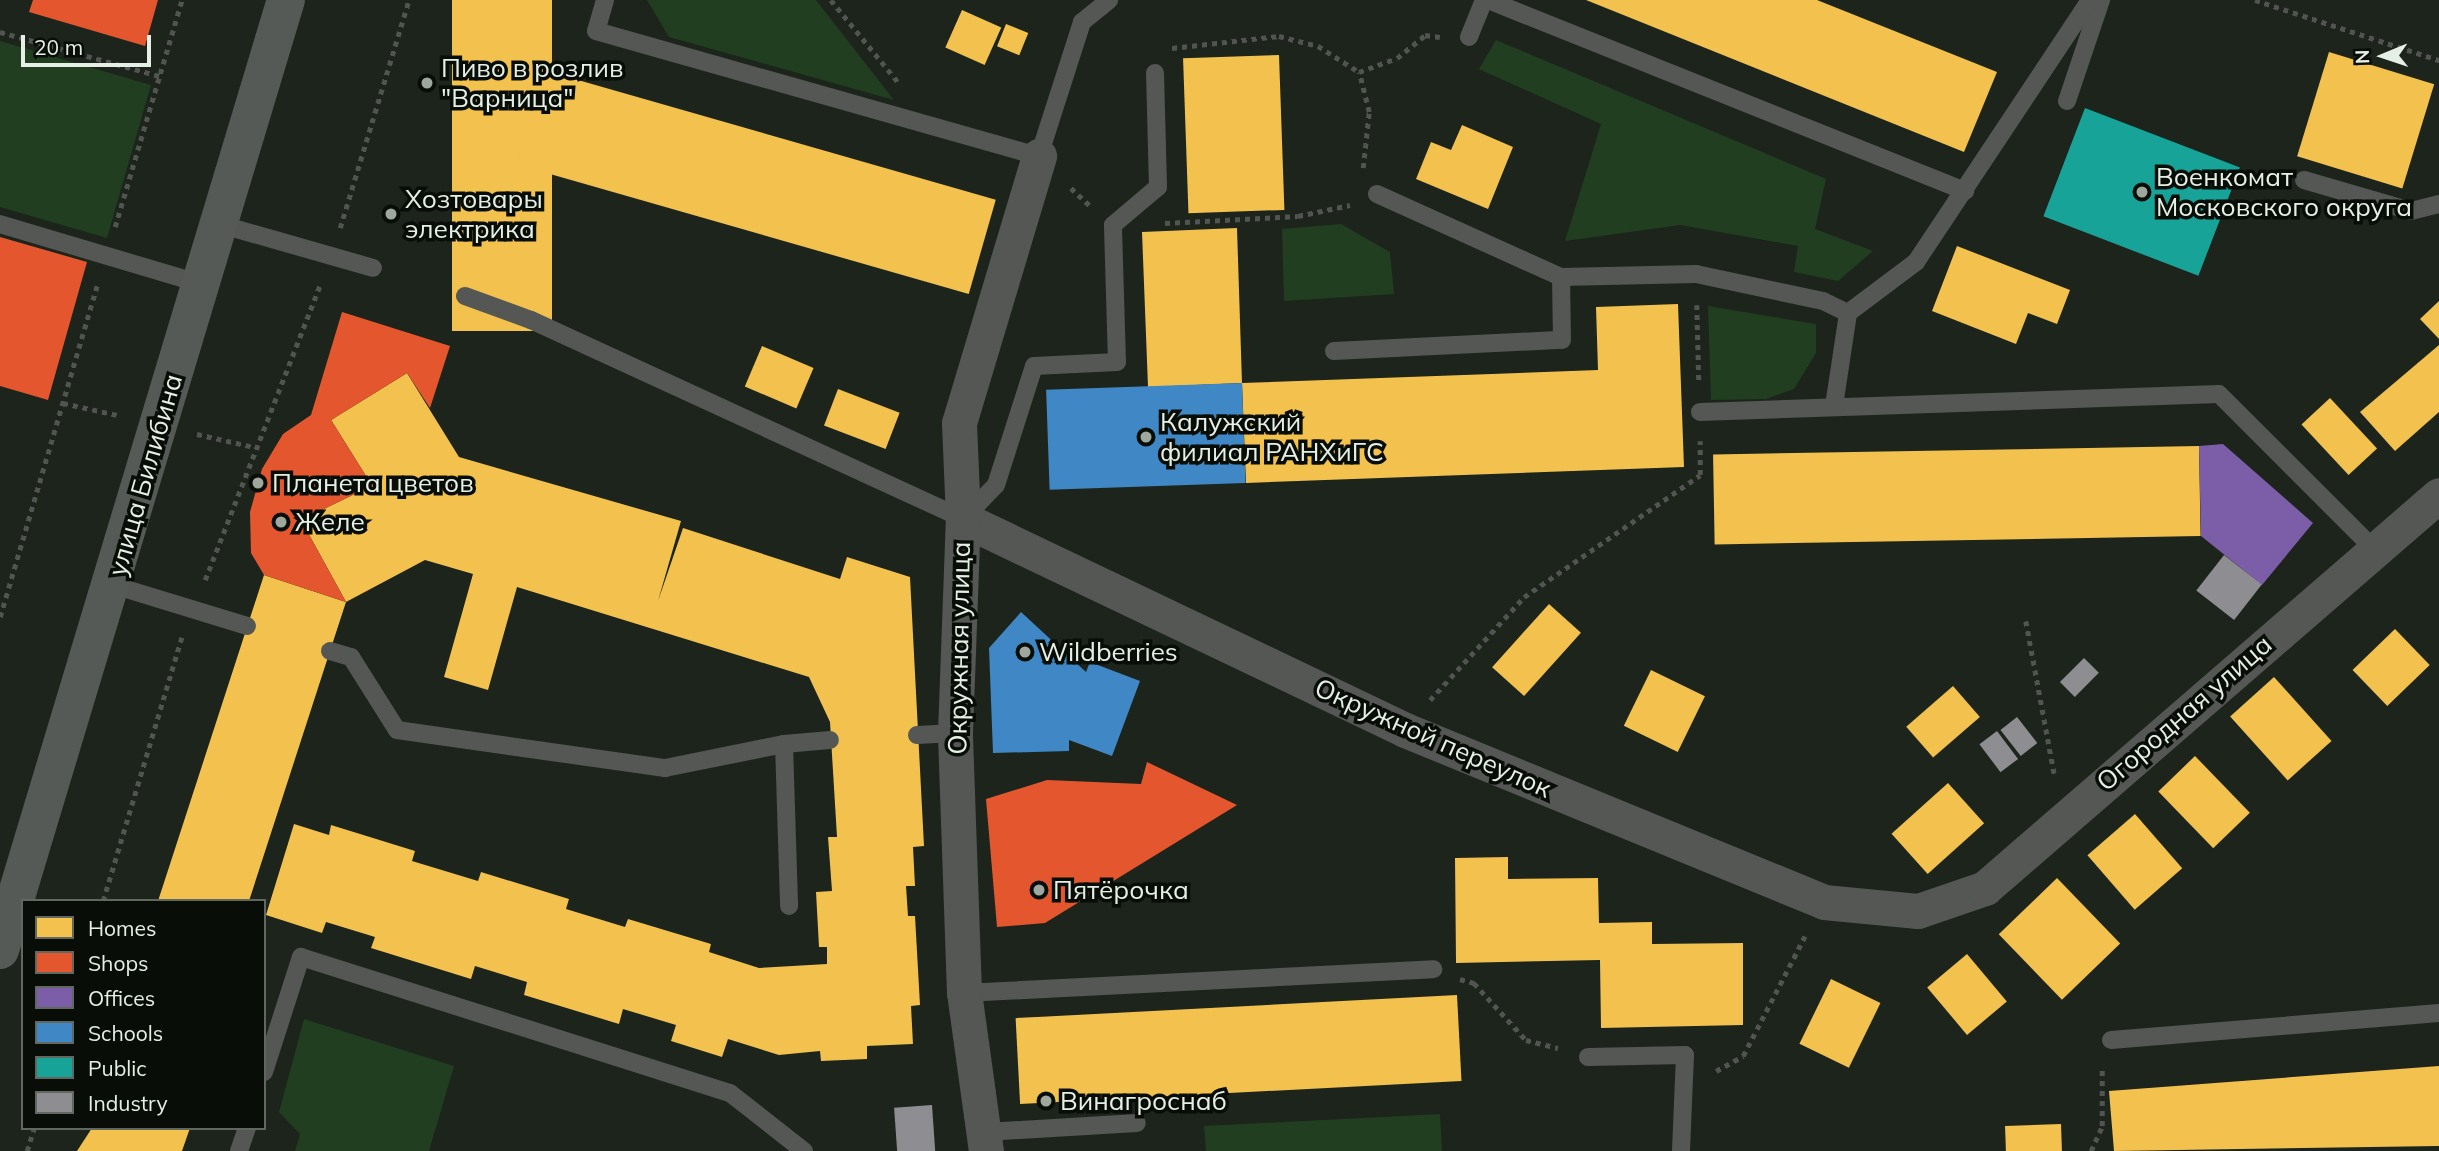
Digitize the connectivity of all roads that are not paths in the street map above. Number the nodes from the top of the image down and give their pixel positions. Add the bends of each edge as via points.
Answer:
1 (286, 0) edge
2 (605, 0) edge
3 (1109, 0) edge
4 (1486, 0) edge
5 (2090, 0) edge
6 (2101, 0) edge
7 (1469, 37) road end
8 (1155, 73) road end
9 (2067, 101) dead end
10 (1039, 156) junction
11 (2304, 180) dead end
12 (1965, 191) junction
13 (1377, 194) road end
14 (2439, 204) edge
15 (0, 224) edge
16 (219, 224) junction
17 (373, 268) dead end
18 (1561, 277) junction
19 (201, 284) junction
20 (465, 296) dead end
21 (1848, 313) junction
22 (1334, 351) dead end
23 (1834, 406) junction
24 (1700, 412) road end
25 (2439, 495) edge
26 (963, 519) junction
27 (2374, 549) junction
28 (113, 586) junction
29 (247, 626) dead end
30 (330, 651) dead end
31 (955, 733) junction
32 (917, 735) dead end
33 (830, 740) dead end
34 (784, 744) junction
35 (789, 906) dead end
36 (1919, 911) joint
37 (0, 950) edge
38 (1433, 969) road end
39 (964, 993) junction
40 (2439, 1013) edge
41 (2112, 1040) road end
42 (1588, 1057) road end
43 (266, 1066) edge
44 (1137, 1123) dead end
45 (246, 1130) edge
46 (986, 1141) edge
47 (239, 1151) edge
48 (804, 1151) edge
49 (1681, 1151) edge

1 - 16 main road, улица Билибина
2 - 10 lane via 596,31
3 - 10 lane via 1082,22
4 - 7 lane
4 - 12 lane
5 - 12 lane
6 - 9 lane
8 - 26 lane via 1158,187 1113,225 1117,362 1034,366 996,485
10 - 26 street, Окружная улица via 959,423
11 - 14 lane via 2411,211
12 - 21 lane via 1916,262
13 - 18 lane
15 - 19 lane
16 - 17 lane
16 - 19 main road, улица Билибина
18 - 21 lane via 1696,274 1823,301
18 - 22 lane via 1562,340
19 - 28 main road, улица Билибина
20 - 26 lane via 531,320
21 - 23 lane
23 - 24 lane
23 - 27 lane via 2219,394
25 - 27 street, Огородная улица
26 - 31 street, Окружная улица
26 - 36 street, Окружной переулок via 1405,730 1824,902
27 - 36 street, Огородная улица via 1985,888
28 - 29 lane
28 - 37 main road, улица Билибина
30 - 34 lane via 351,657 397,730 665,768
31 - 32 lane
31 - 39 street, Окружная улица
33 - 34 lane
34 - 35 lane
38 - 39 lane
39 - 46 street, Окружная улица
40 - 41 lane
42 - 49 lane via 1685,1055
43 - 48 lane via 301,957 730,1093
44 - 46 lane
45 - 47 lane

